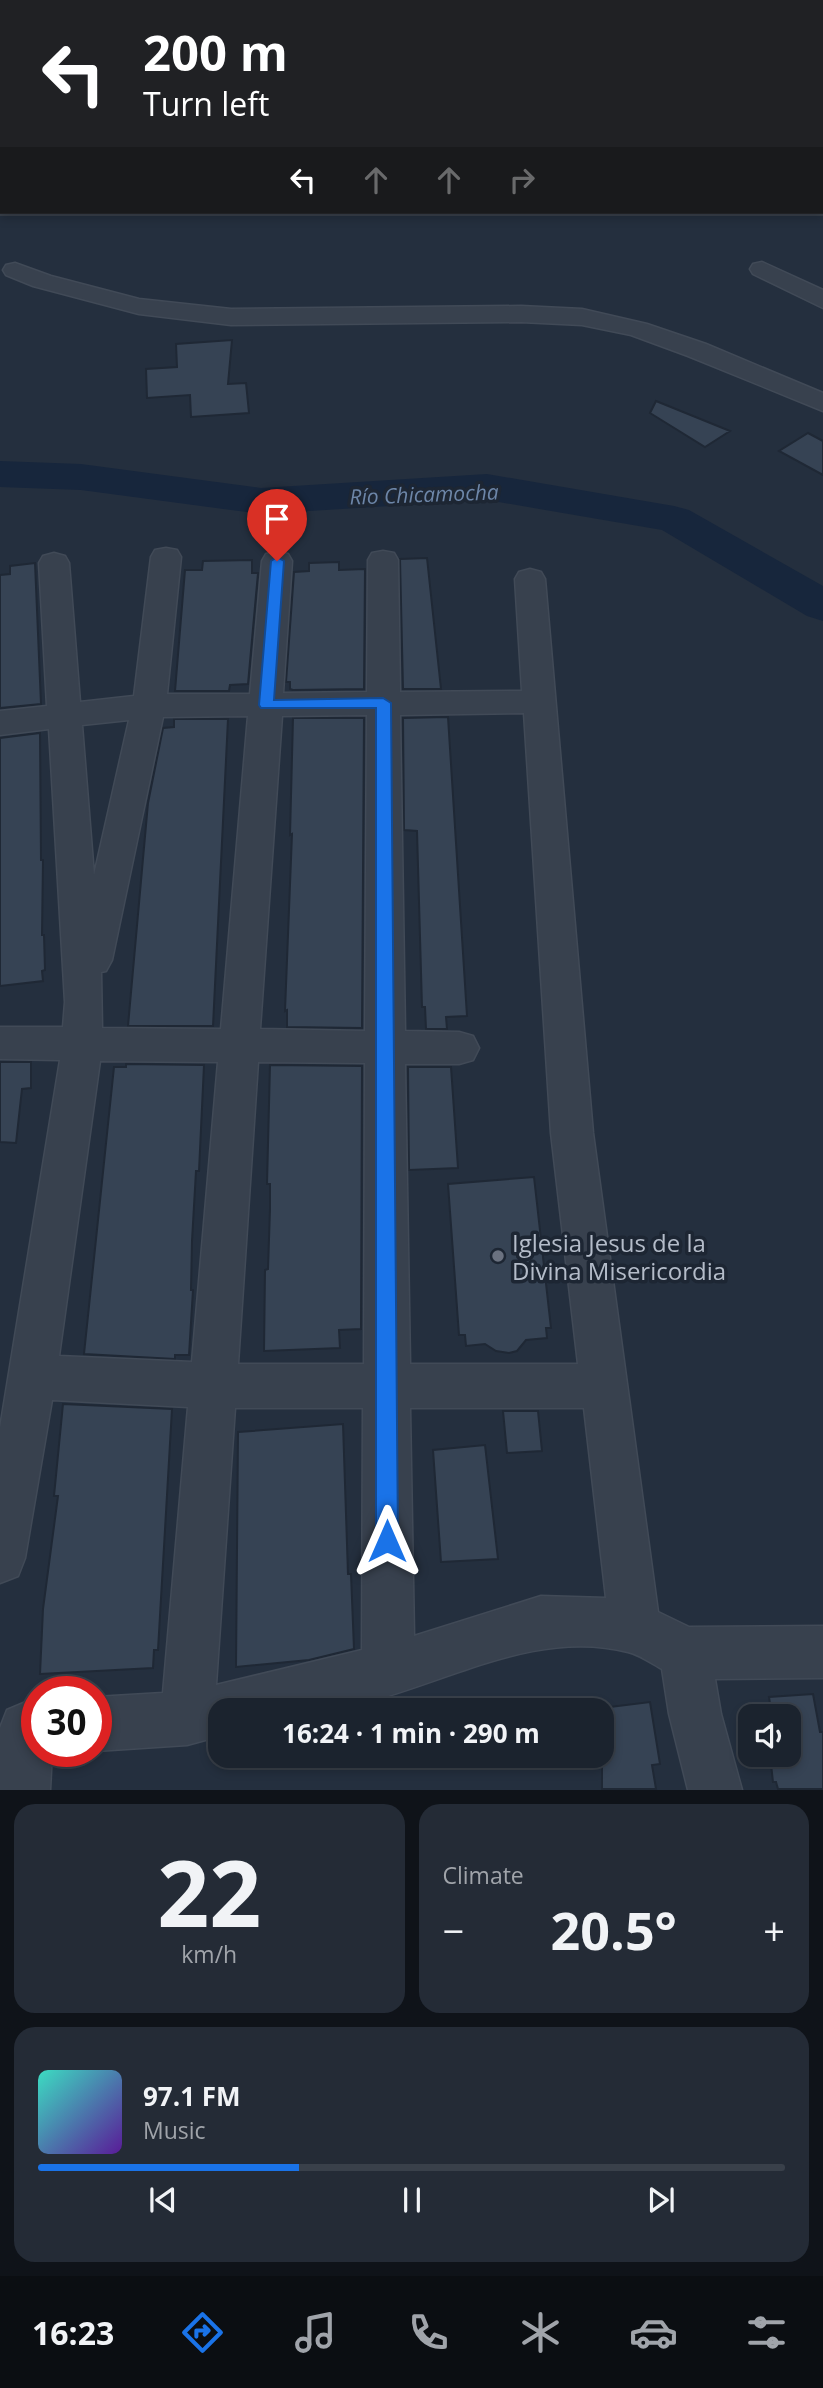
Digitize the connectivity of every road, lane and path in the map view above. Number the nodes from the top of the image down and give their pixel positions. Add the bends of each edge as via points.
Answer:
1 (762, 268) dead end
2 (15, 270) dead end
3 (823, 300) edge
4 (823, 403) edge
5 (166, 557) dead end
6 (277, 561) dead end
7 (383, 561) dead end
8 (54, 564) dead end
9 (530, 579) dead end
10 (537, 702) junction
11 (383, 703) junction
12 (266, 705) junction
13 (149, 706) junction
14 (65, 716) junction
15 (0, 723) edge
16 (83, 1023) junction
17 (0, 1044) edge
18 (239, 1045) junction
19 (385, 1047) junction
20 (459, 1048) dead end
21 (33, 1377) junction
22 (213, 1386) junction
23 (386, 1386) junction
24 (604, 1386) junction
25 (8, 1469) edge
26 (0, 1558) edge
27 (635, 1627) junction
28 (823, 1652) edge
29 (685, 1653) junction
30 (387, 1670) junction
31 (187, 1718) junction
32 (112, 1723) edge
33 (22, 1767) edge
34 (23, 1790) edge
35 (715, 1790) edge

1 - 3 street
2 - 4 street via 139,306 231,317 582,317 697,349
5 - 13 street
6 - 12 street
7 - 11 street
8 - 14 street
9 - 10 street
10 - 11 street
10 - 24 street via 572,1133
11 - 12 street
11 - 19 street
12 - 13 street
12 - 18 street
13 - 14 street
13 - 16 street
14 - 15 street
14 - 16 street
16 - 17 street
16 - 18 street
16 - 21 street
18 - 19 street
18 - 22 street
19 - 20 street
19 - 23 street
21 - 22 street
21 - 25 street
22 - 23 street
22 - 31 street
23 - 24 street
23 - 30 street
24 - 27 street
25 - 26 street
27 - 29 street
27 - 30 street via 589,1620 541,1622
28 - 29 street
29 - 35 street
30 - 31 street
31 - 32 street
33 - 34 street

